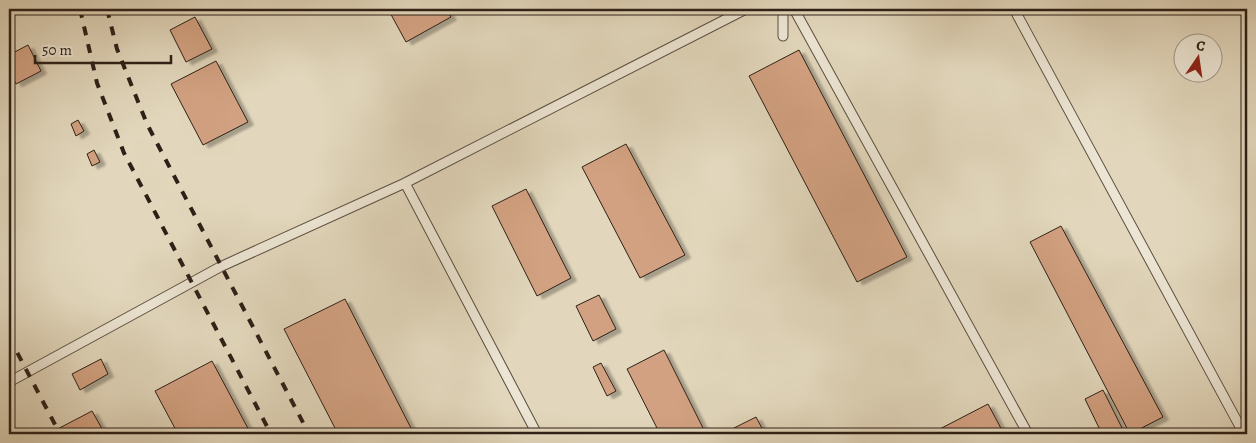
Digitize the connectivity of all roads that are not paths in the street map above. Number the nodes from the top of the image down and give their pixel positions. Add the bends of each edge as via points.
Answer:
1 (746, 9) edge
2 (783, 9) edge
3 (794, 9) edge
4 (1014, 9) edge
5 (782, 36) dead end
6 (405, 183) junction
7 (9, 382) edge
8 (537, 434) edge
9 (1028, 434) edge
10 (1244, 434) edge

1 - 6 lane
2 - 5 lane
3 - 9 lane
4 - 10 lane
6 - 7 lane via 220,267
6 - 8 lane

